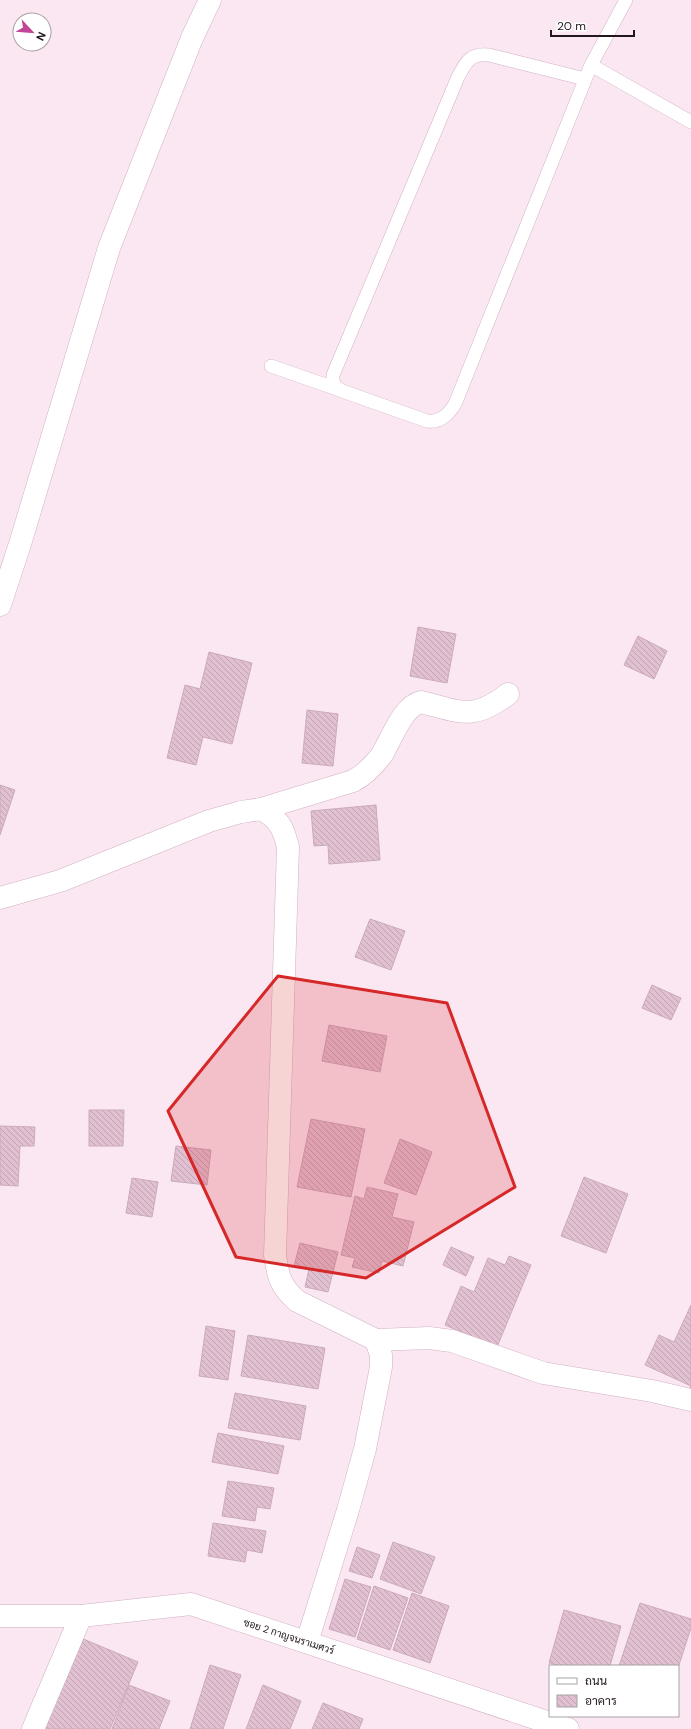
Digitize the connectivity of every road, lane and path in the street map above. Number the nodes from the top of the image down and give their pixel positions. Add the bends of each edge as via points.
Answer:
1 (210, 0) edge
2 (626, 0) edge
3 (591, 65) junction
4 (585, 79) junction
5 (691, 122) edge
6 (271, 366) dead end
7 (342, 391) junction
8 (0, 605) edge
9 (508, 694) dead end
10 (261, 809) junction
11 (0, 898) edge
12 (376, 1340) junction
13 (691, 1400) edge
14 (0, 1616) edge
15 (81, 1616) junction
16 (307, 1642) junction
17 (33, 1729) edge
18 (568, 1729) edge

1 - 8 street via 192,38 109,248
2 - 3 lane
3 - 4 lane
3 - 5 lane
4 - 7 lane via 450,412 436,421 427,421
4 - 7 lane via 489,55 481,54 466,62 333,375 334,385
6 - 7 lane
9 - 10 street via 481,711 469,713 416,703 410,707 381,755 363,776 345,784
10 - 11 street via 209,821 60,881
10 - 12 street via 274,816 281,825 288,847 275,1255 279,1280 286,1292 297,1300
12 - 13 street via 429,1338 452,1342 543,1373
12 - 16 street via 381,1355 381,1367 364,1449
14 - 15 street, ซอย 2 กาญจนราเมศวร์
15 - 16 street, ซอย 2 กาญจนราเมศวร์ via 191,1604
15 - 17 street
16 - 18 street, ซอย 2 กาญจนราเมศวร์

